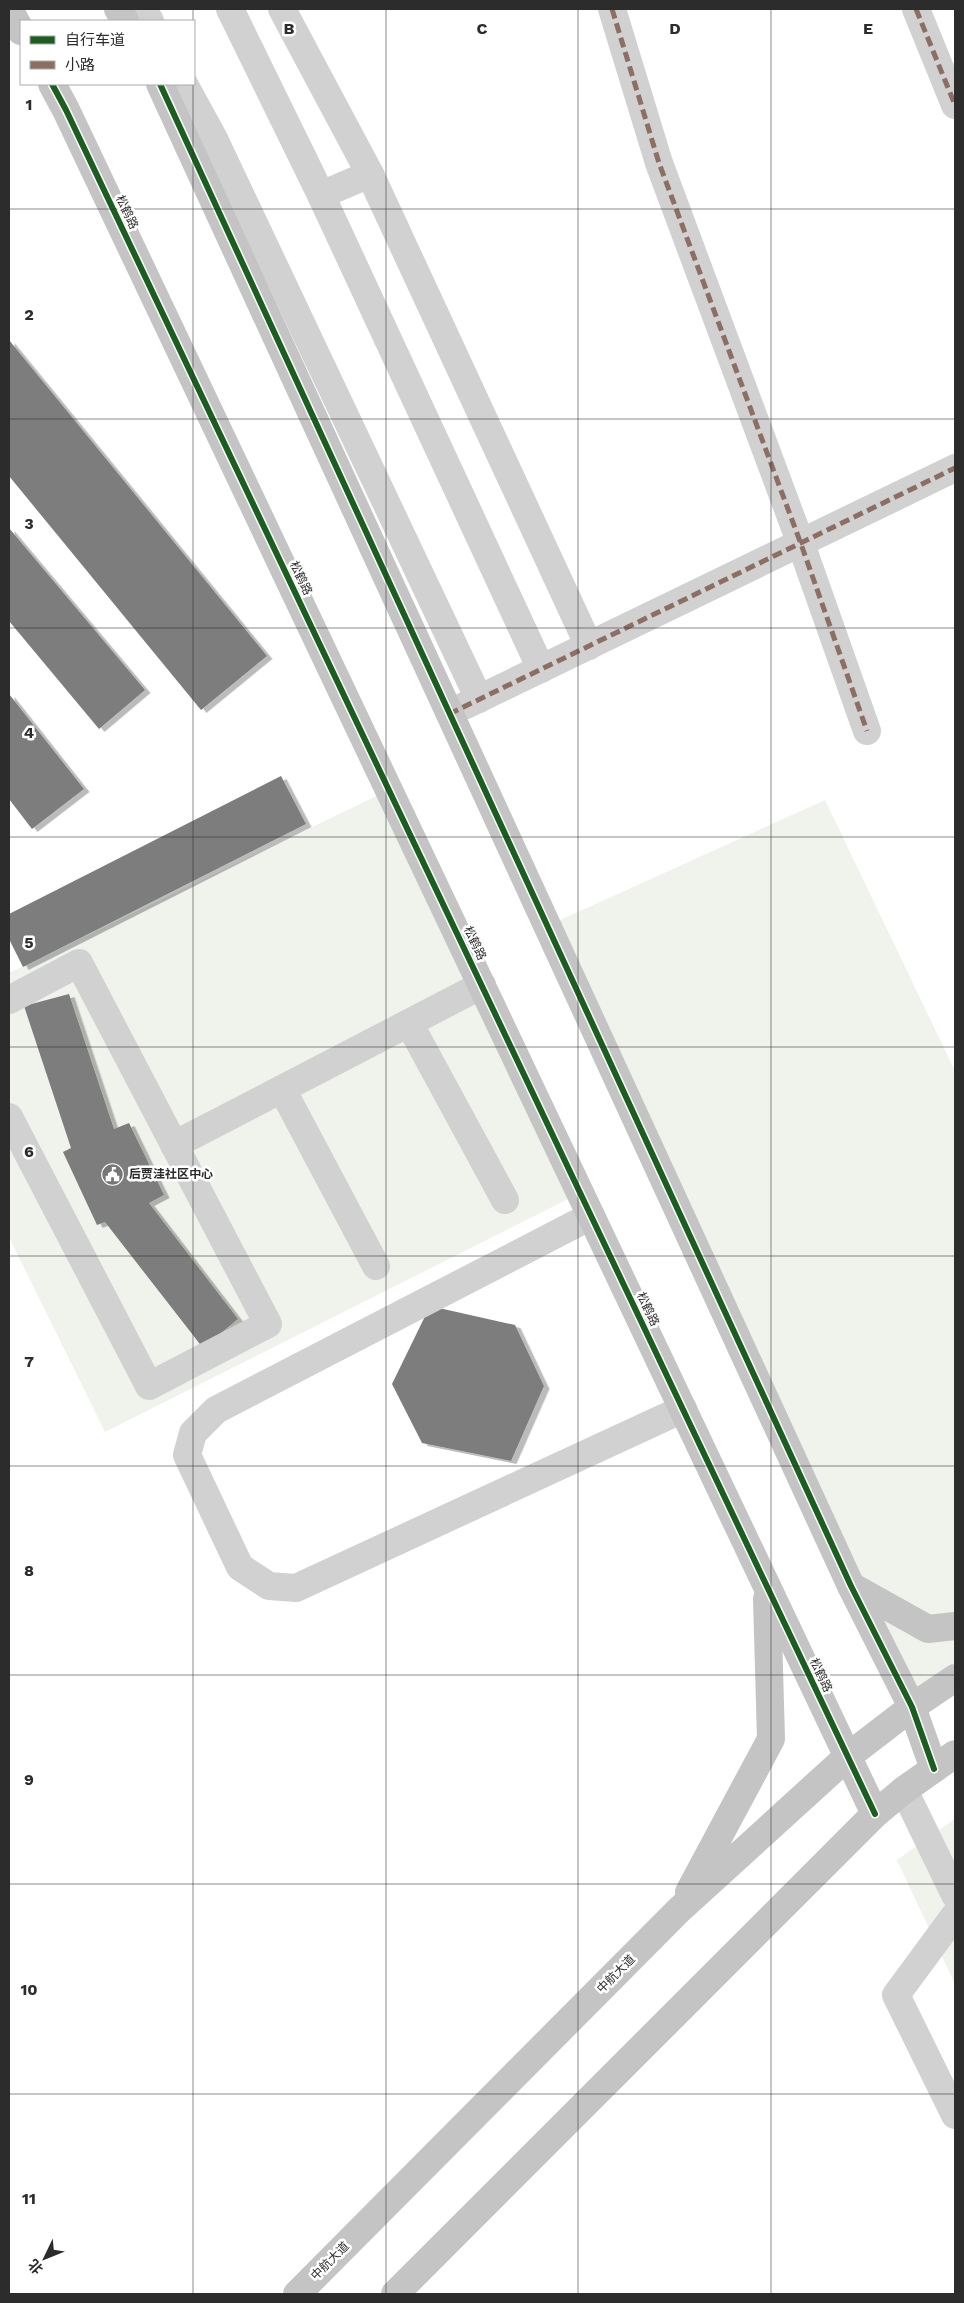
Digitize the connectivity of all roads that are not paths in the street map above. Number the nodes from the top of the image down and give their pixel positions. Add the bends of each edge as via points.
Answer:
1 (9, 9) edge
2 (118, 9) edge
3 (143, 9) edge
4 (230, 9) edge
5 (282, 9) edge
6 (612, 9) edge
7 (916, 9) edge
8 (125, 20) edge
9 (149, 20) edge
10 (20, 28) edge
11 (53, 85) edge
12 (160, 85) edge
13 (185, 85) edge
14 (955, 105) edge
15 (370, 174) junction
16 (321, 194) junction
17 (955, 468) edge
18 (801, 544) junction
19 (589, 646) junction
20 (541, 670) junction
21 (480, 699) junction
22 (449, 714) junction
23 (867, 731) dead end
24 (482, 985) junction
25 (9, 1000) edge
26 (409, 1023) junction
27 (282, 1089) junction
28 (9, 1117) edge
29 (174, 1145) junction
30 (505, 1200) dead end
31 (591, 1216) junction
32 (376, 1266) dead end
33 (683, 1409) junction
34 (851, 1586) junction
35 (767, 1587) junction
36 (955, 1626) edge
37 (955, 1678) edge
38 (912, 1707) junction
39 (848, 1756) junction
40 (945, 1761) edge
41 (904, 1790) junction
42 (874, 1814) junction
43 (955, 1895) edge
44 (679, 1910) junction
45 (955, 1915) edge
46 (955, 2115) edge
47 (297, 2294) edge
48 (395, 2294) edge

1 - 10 main road
2 - 8 main road
3 - 9 street
4 - 16 street
5 - 15 street
6 - 18 street via 659,163
7 - 14 street
11 - 24 main road, 松鹤路
12 - 22 main road
13 - 21 street via 218,148
15 - 16 street
15 - 19 street
16 - 20 street
17 - 18 street
18 - 19 street
18 - 23 street
19 - 20 street
20 - 21 street
21 - 22 street
22 - 34 main road
24 - 26 street
24 - 31 main road, 松鹤路
25 - 29 street via 79,963
26 - 27 street
26 - 30 street
27 - 29 street
27 - 32 street
28 - 29 street via 150,1386 268,1324
31 - 33 main road, 松鹤路
31 - 33 street via 216,1410 193,1433 187,1455 240,1567 268,1586 296,1588
33 - 35 main road, 松鹤路
34 - 36 main road via 928,1629
34 - 38 main road
35 - 39 main road, 松鹤路
35 - 44 main road via 771,1739
37 - 38 main road, 中航大道
38 - 39 main road, 中航大道
38 - 40 main road
39 - 42 main road, 松鹤路
39 - 44 main road, 中航大道
40 - 41 main road
41 - 42 main road
41 - 43 street
42 - 48 main road
44 - 47 main road, 中航大道
45 - 46 street via 896,1995

